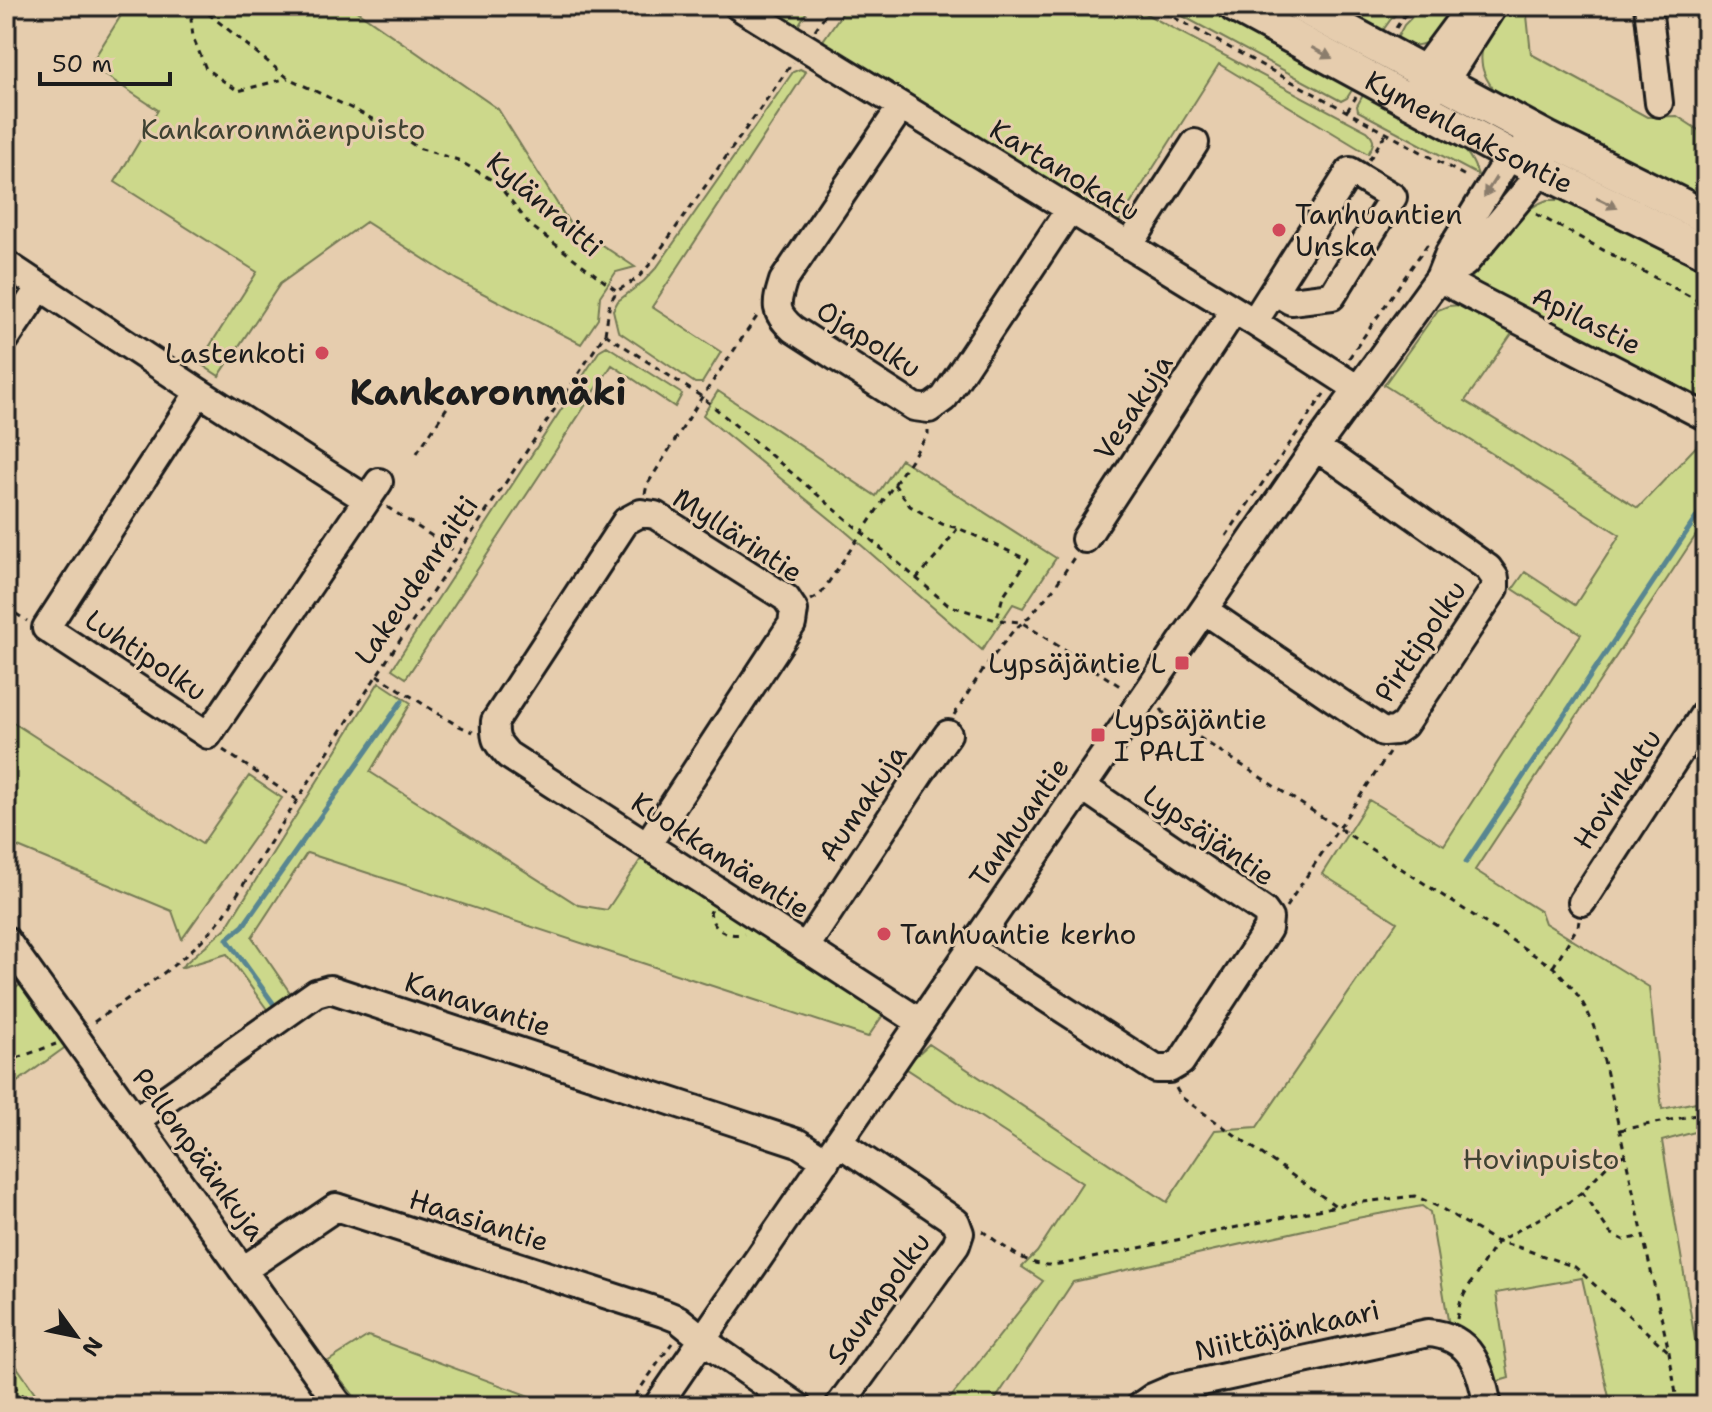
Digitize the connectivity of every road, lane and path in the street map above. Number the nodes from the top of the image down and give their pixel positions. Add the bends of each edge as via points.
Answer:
1 (199, 6) edge
2 (738, 6) edge
3 (831, 6) edge
4 (1153, 6) edge
5 (1235, 6) edge
6 (1301, 6) edge
7 (1415, 6) edge
8 (1471, 6) edge
9 (1493, 6) edge
10 (1648, 6) edge
11 (1392, 34) dead end
12 (810, 38) dead end
13 (797, 57) dead end
14 (288, 78) junction
15 (1427, 86) junction
16 (1358, 93) dead end
17 (1659, 103) dead end
18 (901, 107) junction
19 (1347, 111) junction
20 (1386, 133) junction
21 (1547, 138) junction
22 (1195, 143) dead end
23 (1510, 155) junction
24 (1541, 170) junction
25 (1359, 177) junction
26 (1471, 179) dead end
27 (1526, 208) dead end
28 (1069, 210) junction
29 (1706, 217) edge
30 (1436, 232) dead end
31 (1129, 246) junction
32 (1706, 252) edge
33 (6, 264) edge
34 (1439, 278) junction
35 (40, 287) junction
36 (617, 291) junction
37 (1274, 291) junction
38 (1706, 305) edge
39 (777, 308) junction
40 (1244, 316) junction
41 (605, 334) junction
42 (6, 338) edge
43 (1345, 363) dead end
44 (1358, 389) junction
45 (199, 392) junction
46 (702, 397) junction
47 (452, 400) dead end
48 (929, 409) junction
49 (1706, 417) edge
50 (1315, 448) junction
51 (417, 453) dead end
52 (894, 484) junction
53 (372, 491) junction
54 (641, 513) junction
55 (958, 528) junction
56 (862, 531) junction
57 (1085, 539) joint
58 (458, 553) junction
59 (916, 579) junction
60 (794, 610) junction
61 (1204, 610) junction
62 (996, 620) junction
63 (1021, 622) junction
64 (377, 675) junction
65 (1123, 688) dead end
66 (1158, 702) dead end
67 (1706, 711) edge
68 (1395, 731) junction
69 (948, 734) joint
70 (208, 735) junction
71 (494, 736) junction
72 (1083, 787) junction
73 (296, 799) junction
74 (1339, 827) junction
75 (647, 845) junction
76 (1582, 902) joint
77 (1269, 918) junction
78 (6, 940) edge
79 (805, 948) junction
80 (970, 949) junction
81 (1553, 967) junction
82 (920, 1022) junction
83 (73, 1035) junction
84 (6, 1062) edge
85 (1169, 1069) junction
86 (1706, 1113) edge
87 (135, 1121) junction
88 (1618, 1131) junction
89 (832, 1152) junction
90 (1625, 1155) junction
91 (1582, 1192) junction
92 (1336, 1206) junction
93 (956, 1222) junction
94 (1643, 1236) junction
95 (1497, 1242) junction
96 (243, 1270) junction
97 (691, 1336) junction
98 (1452, 1339) junction
99 (1669, 1352) junction
100 (6, 1375) edge
101 (30, 1406) edge
102 (340, 1406) edge
103 (628, 1406) edge
104 (657, 1406) edge
105 (797, 1406) edge
106 (839, 1406) edge
107 (1140, 1406) edge
108 (1488, 1406) edge
109 (1678, 1406) edge

1 - 14 path, Kylänraitti
1 - 14 path via 191,19 193,37 206,69 238,91
2 - 18 street, Kartanokatu
3 - 12 path
4 - 19 path
5 -> 15 main road, Kymenlaaksontie
6 - 15 main road, Kymenlaaksontie
7 - 11 path
8 - 15 street
9 - 15 street
10 - 17 street
13 - 36 path via 651,263
14 - 36 path, Kylänraitti via 418,148 458,160 497,183 530,225
15 - 21 main road, Kymenlaaksontie
15 - 23 main road, Kymenlaaksontie
16 - 19 path
18 - 28 street, Kartanokatu
18 - 39 street, Ojapolku via 783,281
19 - 20 path
20 - 25 path
20 - 26 path
21 - 23 street
21 - 24 street, Tanhuantie
21 - 29 main road, Kymenlaaksontie
22 - 31 street
23 - 24 main road, Kymenlaaksontie
23 -> 34 street, Tanhuantie
24 -> 32 main road, Kymenlaaksontie
24 - 34 street, Tanhuantie via 1465,263
25 - 37 street, Vesakuja via 1350,171
25 - 37 street via 1393,197 1332,296 1291,301
27 - 38 path
28 - 31 street, Kartanokatu
28 - 48 street, Ojapolku via 944,398
30 - 43 path
31 - 40 street, Kartanokatu
33 - 35 street
34 - 44 street, Tanhuantie
34 - 49 street, Apilastie
35 - 42 street
35 - 45 street
36 - 41 path, Lakeudenraitti
37 - 40 street, Vesakuja
39 - 46 path via 756,315
39 - 48 street, Ojapolku via 793,329 914,407
40 - 44 street, Kartanokatu
40 - 57 street, Vesakuja
41 - 46 path
41 - 58 path, Lakeudenraitti
44 - 50 street, Tanhuantie
45 - 53 street
45 - 70 street, Luhtipolku via 46,628
46 - 54 path via 647,485
46 - 56 path
47 - 51 path
48 - 52 path via 928,434
50 - 61 street, Tanhuantie
50 - 68 street, Pirttipolku via 1488,568 1495,578 1495,588
52 - 55 path via 910,506
52 - 56 path
53 - 58 path via 377,501
53 - 70 street, Luhtipolku
54 - 60 street, Myllärintie via 655,515 786,598
54 - 71 street, Myllärintie via 626,521 495,721
55 - 59 path
55 - 62 path via 1028,560 1003,596
56 - 59 path
56 - 60 path via 820,595
57 - 63 path via 1054,588
58 - 64 path, Lakeudenraitti
59 - 62 path via 948,605
60 - 75 street, Myllärintie via 792,624
61 - 68 street, Pirttipolku via 1383,732
61 - 72 street, Tanhuantie
62 - 63 path
63 - 65 path
63 - 69 path via 955,711
64 - 71 path via 455,724
64 - 73 path, Lakeudenraitti
66 - 74 path via 1166,716
67 - 76 street, Hovinkatu
68 - 74 path via 1391,750
69 - 79 street, Aumakuja
70 - 73 path
71 - 75 street, Kuokkamäentie via 508,755
72 - 77 street, Lypsäjäntie
72 - 80 street, Tanhuantie
73 - 83 path, Lakeudenraitti via 208,937
74 - 77 path via 1285,908
74 - 81 path
75 - 79 street, Kuokkamäentie
76 - 81 path via 1578,926
77 - 85 street, Lypsäjäntie via 1268,929 1181,1062
78 - 83 street, Pellonpäänkuja
79 - 82 street, Kuokkamäentie
80 - 82 street, Tanhuantie
80 - 85 street via 1156,1069
81 - 88 path via 1582,1000 1594,1025
82 - 89 street, Tanhuantie
83 - 84 path, Lakeudenraitti
83 - 87 street, Pellonpäänkuja
85 - 92 path via 1181,1097
86 - 88 path
87 - 89 street, Kanavantie via 316,993 330,989
87 - 96 street, Pellonpäänkuja
88 - 90 path
89 - 93 street, Saunapolku
89 - 97 street, Tanhuantie
90 - 91 path via 1614,1158
90 - 94 path
91 - 94 path via 1610,1233 1624,1240
91 - 95 path
92 - 93 path via 1047,1265
92 - 95 path via 1415,1196
93 - 106 street, Saunapolku via 956,1245
94 - 99 path
95 - 98 path via 1460,1303
95 - 99 path via 1575,1267
96 - 97 street, Haasiantie via 336,1207 663,1313 678,1319
96 - 102 street, Pellonpäänkuja
97 - 103 path
97 - 104 street, Tanhuantie
97 - 105 street
98 - 107 street, Niittäjänkaari via 1416,1334 1174,1388
98 - 108 street via 1477,1364
99 - 109 path
100 - 101 path

